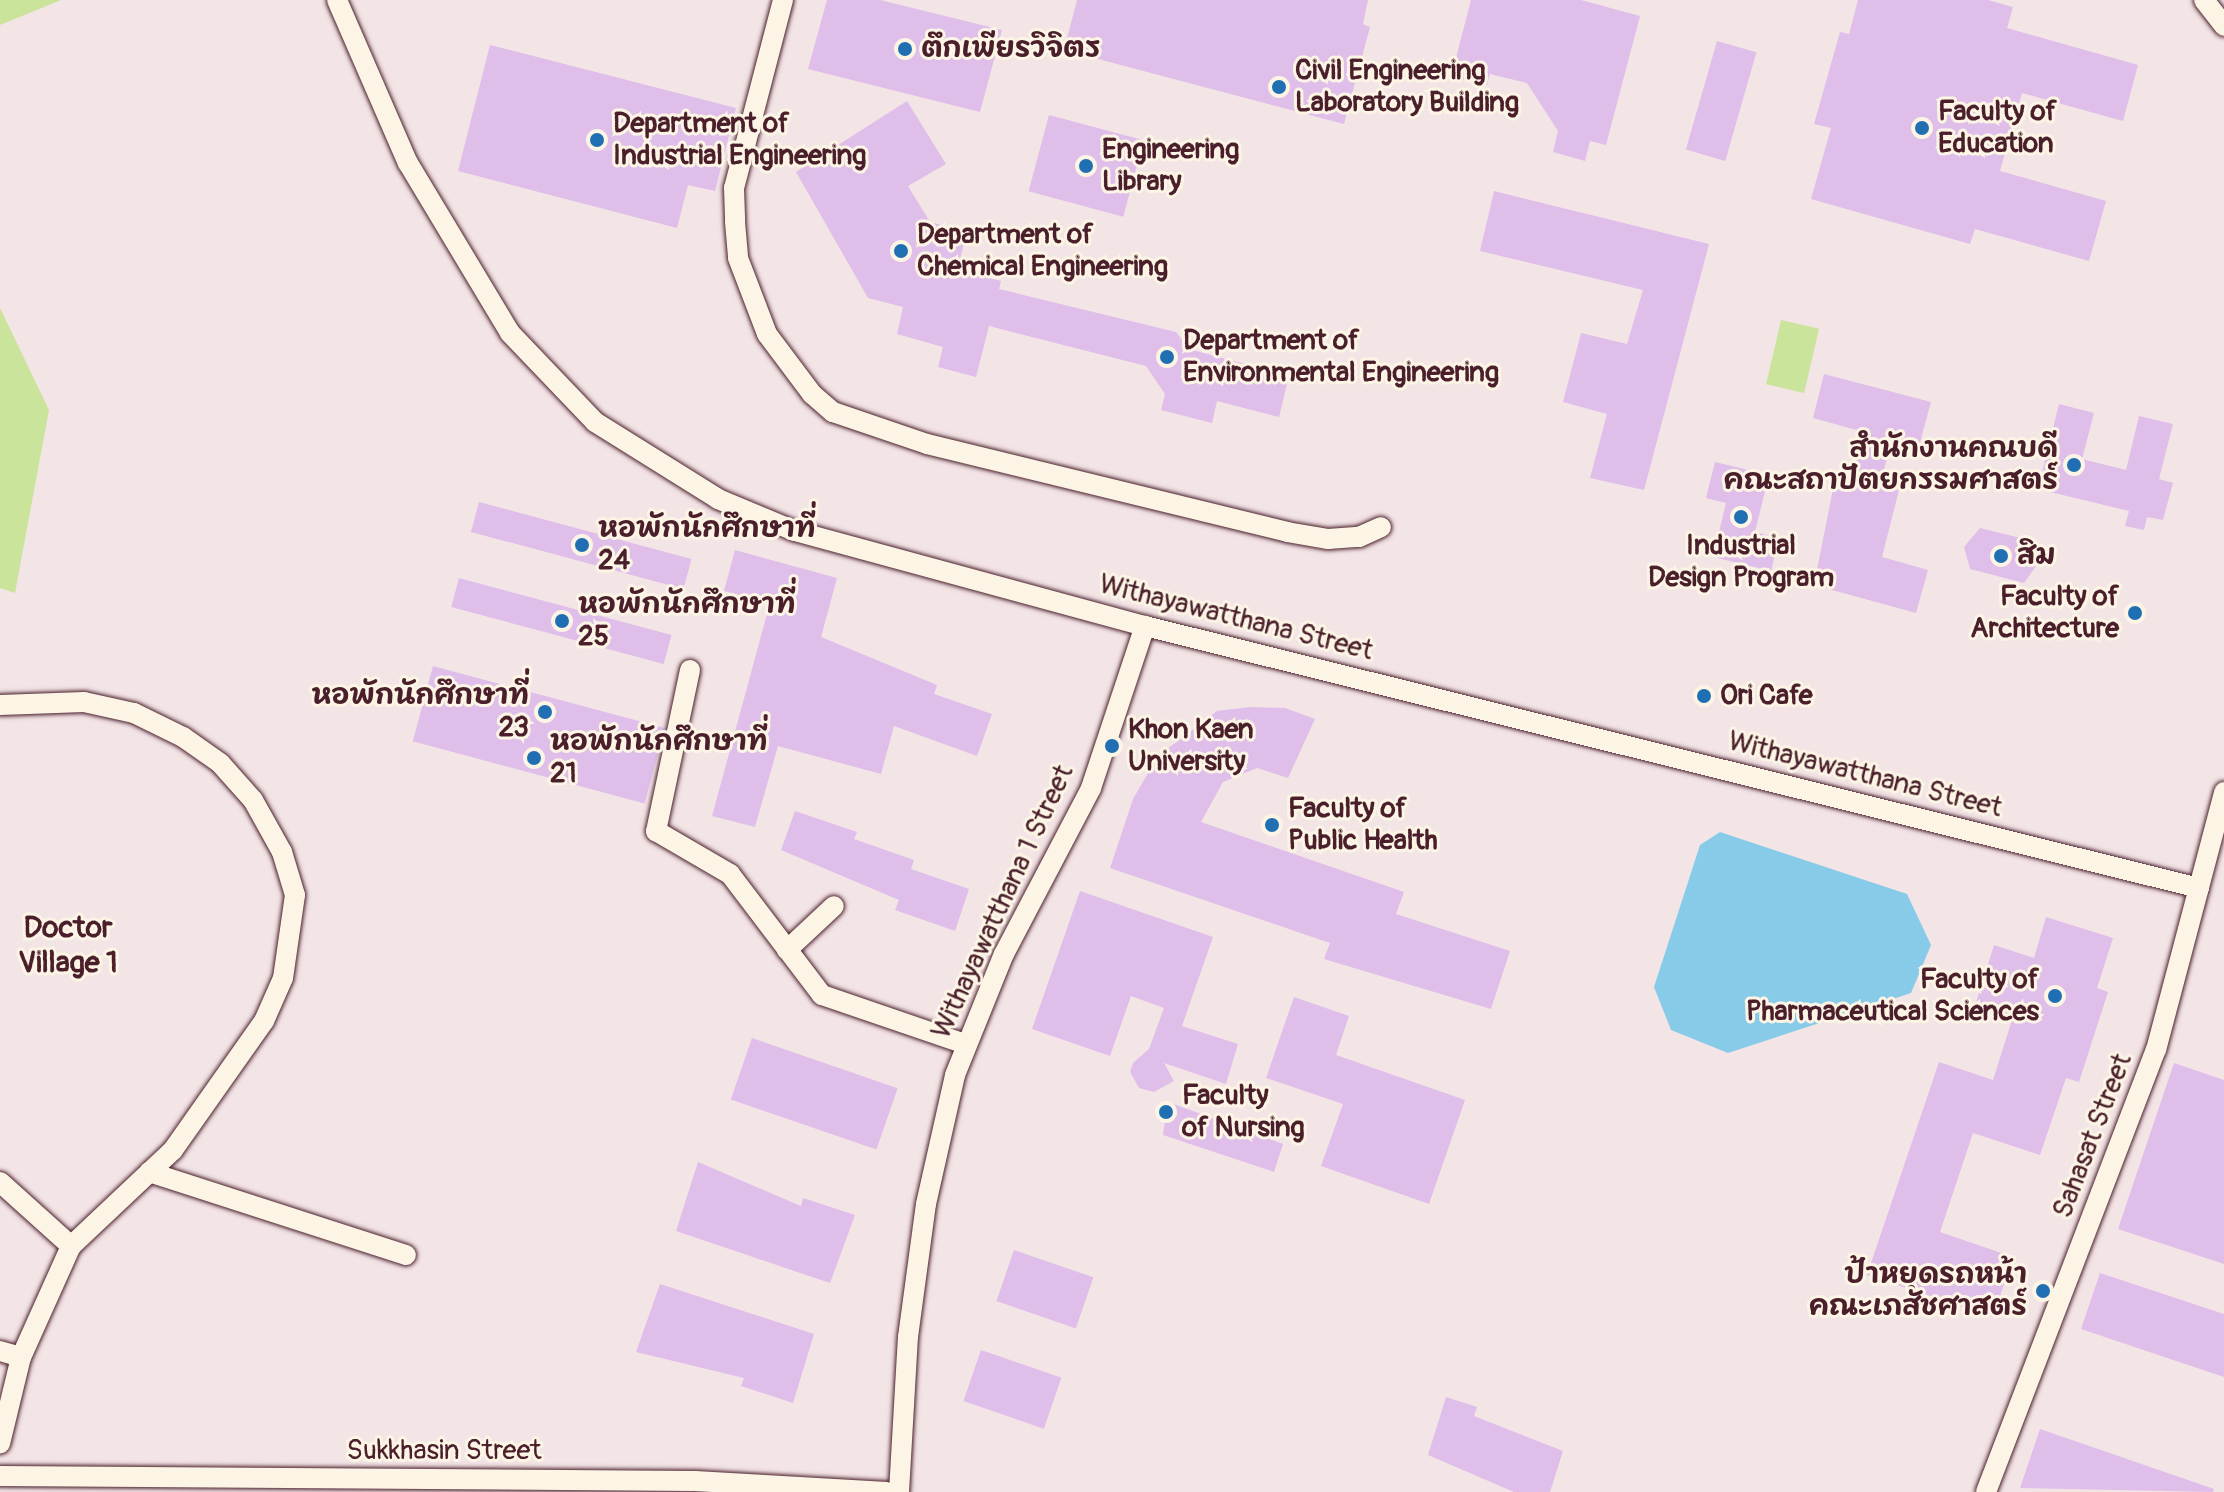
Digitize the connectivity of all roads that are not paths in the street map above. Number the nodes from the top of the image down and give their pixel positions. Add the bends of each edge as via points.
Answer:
1 (337, 0) edge
2 (783, 0) edge
3 (2204, 0) edge
4 (2224, 26) edge
5 (1381, 527) dead end
6 (1145, 626) junction
7 (690, 670) dead end
8 (0, 705) edge
9 (2224, 792) edge
10 (2199, 888) junction
11 (834, 906) dead end
12 (787, 950) junction
13 (965, 1044) junction
14 (149, 1172) junction
15 (0, 1182) edge
16 (71, 1246) junction
17 (406, 1255) dead end
18 (0, 1351) edge
19 (21, 1357) junction
20 (0, 1444) edge
21 (0, 1476) edge
22 (887, 1492) edge
23 (899, 1492) edge
24 (1986, 1492) edge

1 - 6 street, Withayawatthana Street via 408,163 510,333 566,396 631,449 718,499 795,531
2 - 5 street via 734,188 735,222 738,258 767,334 812,394 833,412 927,444 1287,532 1344,538
3 - 4 street
6 - 10 street, Withayawatthana Street
6 - 13 street, Withayawatthana 1 Street via 1091,788
7 - 12 street via 656,831 730,874
8 - 14 street via 84,702 134,713 183,737 220,763 245,791 282,852 295,895 283,978 264,1021 228,1074
9 - 10 street, Sahasat Street
10 - 24 street, Sahasat Street via 2156,1050
11 - 12 street
12 - 13 street via 822,995
13 - 23 street, Withayawatthana 1 Street via 926,1204 908,1337
14 - 16 street
14 - 17 street
15 - 16 street
16 - 19 street
18 - 19 street
19 - 20 street
21 - 22 street, Sukkhasin Street via 695,1481

